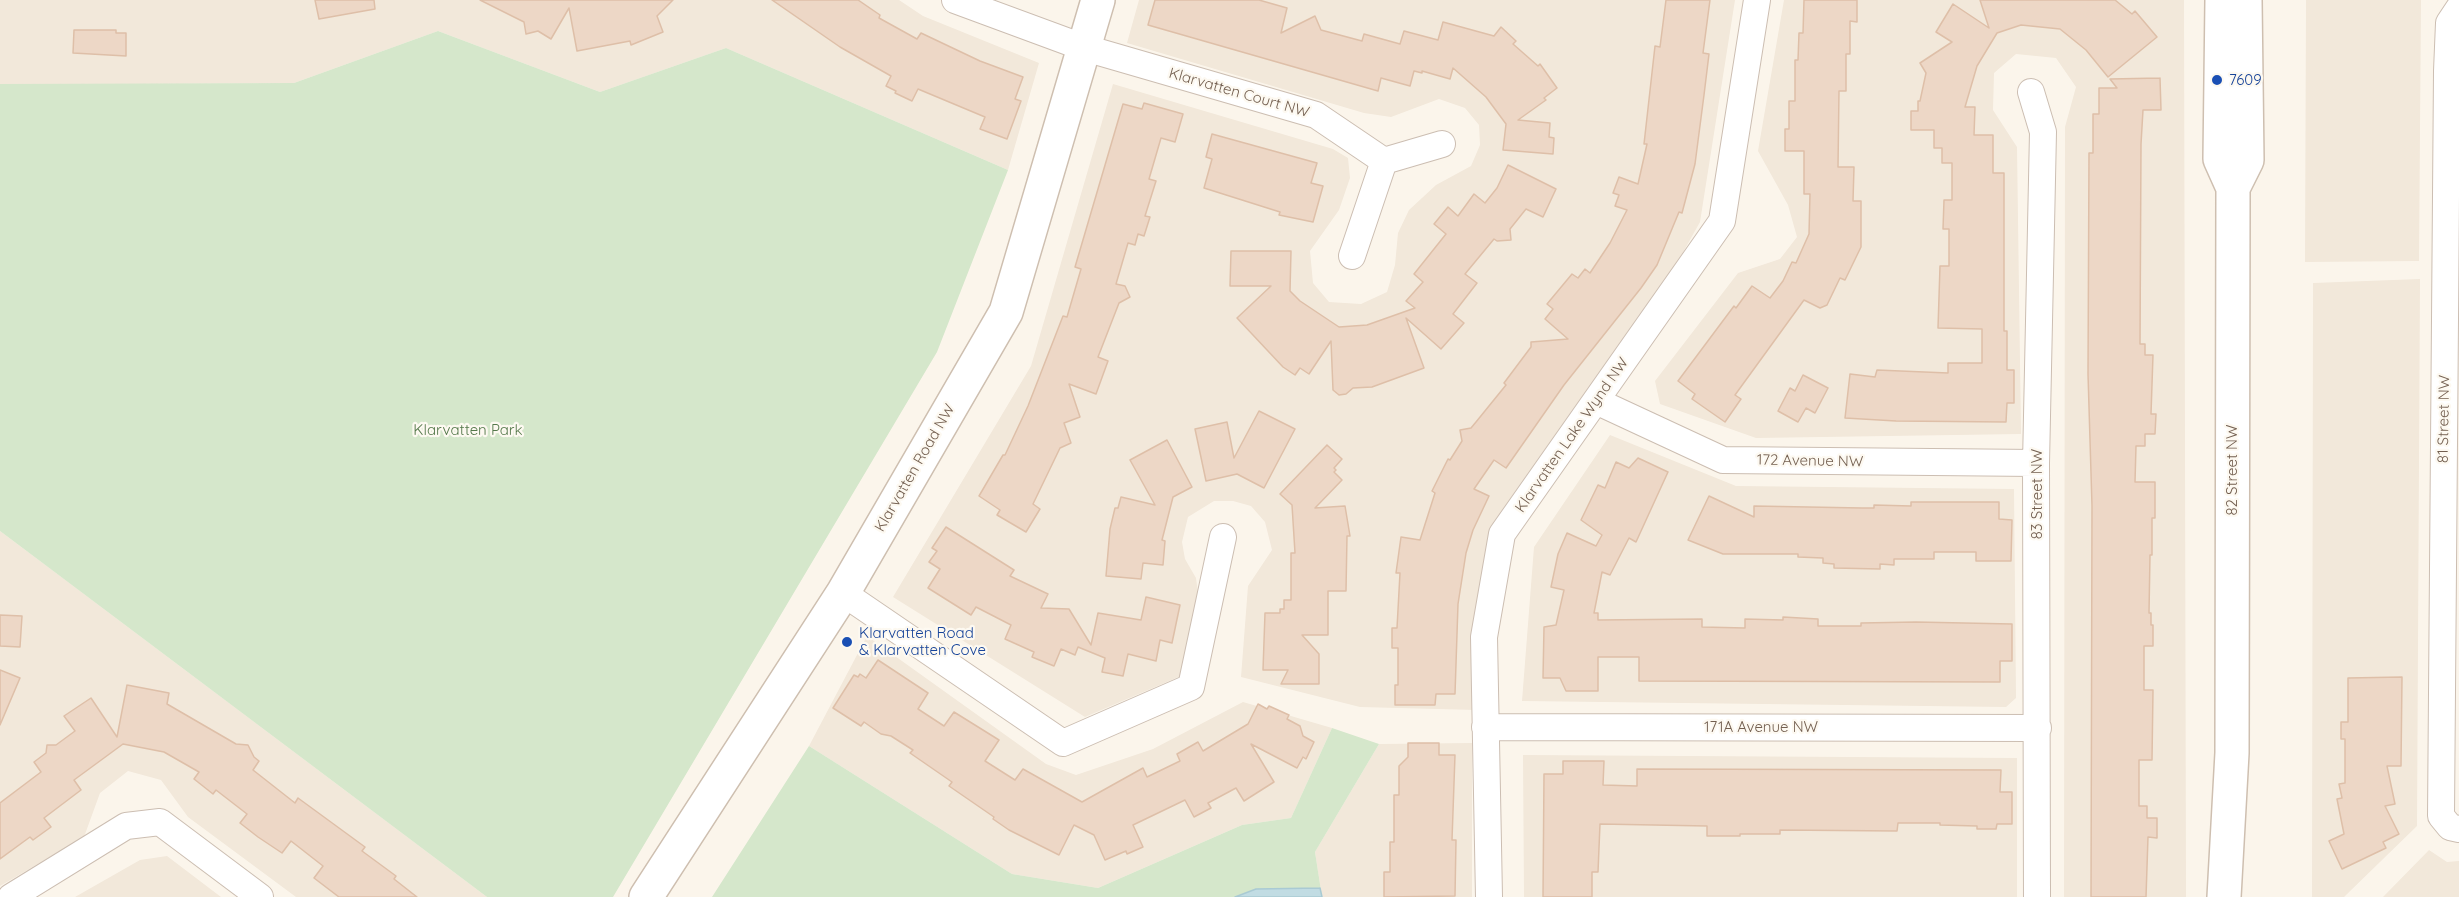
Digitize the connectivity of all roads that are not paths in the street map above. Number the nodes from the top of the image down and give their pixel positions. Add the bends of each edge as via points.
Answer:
1 (955, 0) edge
2 (1098, 0) edge
3 (1757, 0) edge
4 (2222, 0) edge
5 (2245, 0) edge
6 (2458, 9) edge
7 (1085, 48) junction
8 (2031, 92) dead end
9 (1442, 144) dead end
10 (1384, 160) junction
11 (2233, 188) junction
12 (1352, 256) dead end
13 (2453, 287) edge
14 (1596, 401) junction
15 (2036, 463) junction
16 (1223, 537) dead end
17 (843, 594) junction
18 (1485, 727) junction
19 (2038, 728) junction
20 (2232, 753) junction
21 (2454, 828) edge
22 (11, 897) edge
23 (260, 897) edge
24 (646, 897) edge
25 (1489, 897) edge
26 (2037, 897) edge
27 (2224, 897) edge
28 (2247, 897) edge

1 - 7 street, Klarvatten Court NW
2 - 7 main road, Klarvatten Road NW
3 - 14 street, Klarvatten Lake Wynd NW via 1722,221
4 - 11 main road, 82 Street NW via 2220,159
5 - 11 main road, 82 Street NW via 2247,160
6 - 13 street, 81 Street NW via 2449,23 2447,71
7 - 10 street, Klarvatten Court NW via 1316,116
7 - 17 main road, Klarvatten Road NW via 1006,312
8 - 15 street, 83 Street NW via 2043,132
9 - 10 street
10 - 12 street
11 - 20 main road, 82 Street NW
13 - 21 street, 81 Street NW via 2440,816
14 - 15 street, 172 Avenue NW via 1723,460
14 - 18 street, Klarvatten Lake Wynd NW via 1502,534 1484,637
15 - 19 street, 83 Street NW
16 - 17 street via 1191,687 1063,743
17 - 24 main road, Klarvatten Road NW
18 - 19 street, 171A Avenue NW
18 - 25 street, Klarvatten Lake Wynd NW
19 - 26 street, 83 Street NW
20 - 27 main road, 82 Street NW
20 - 28 main road, 82 Street NW
22 - 23 street via 126,826 160,822

